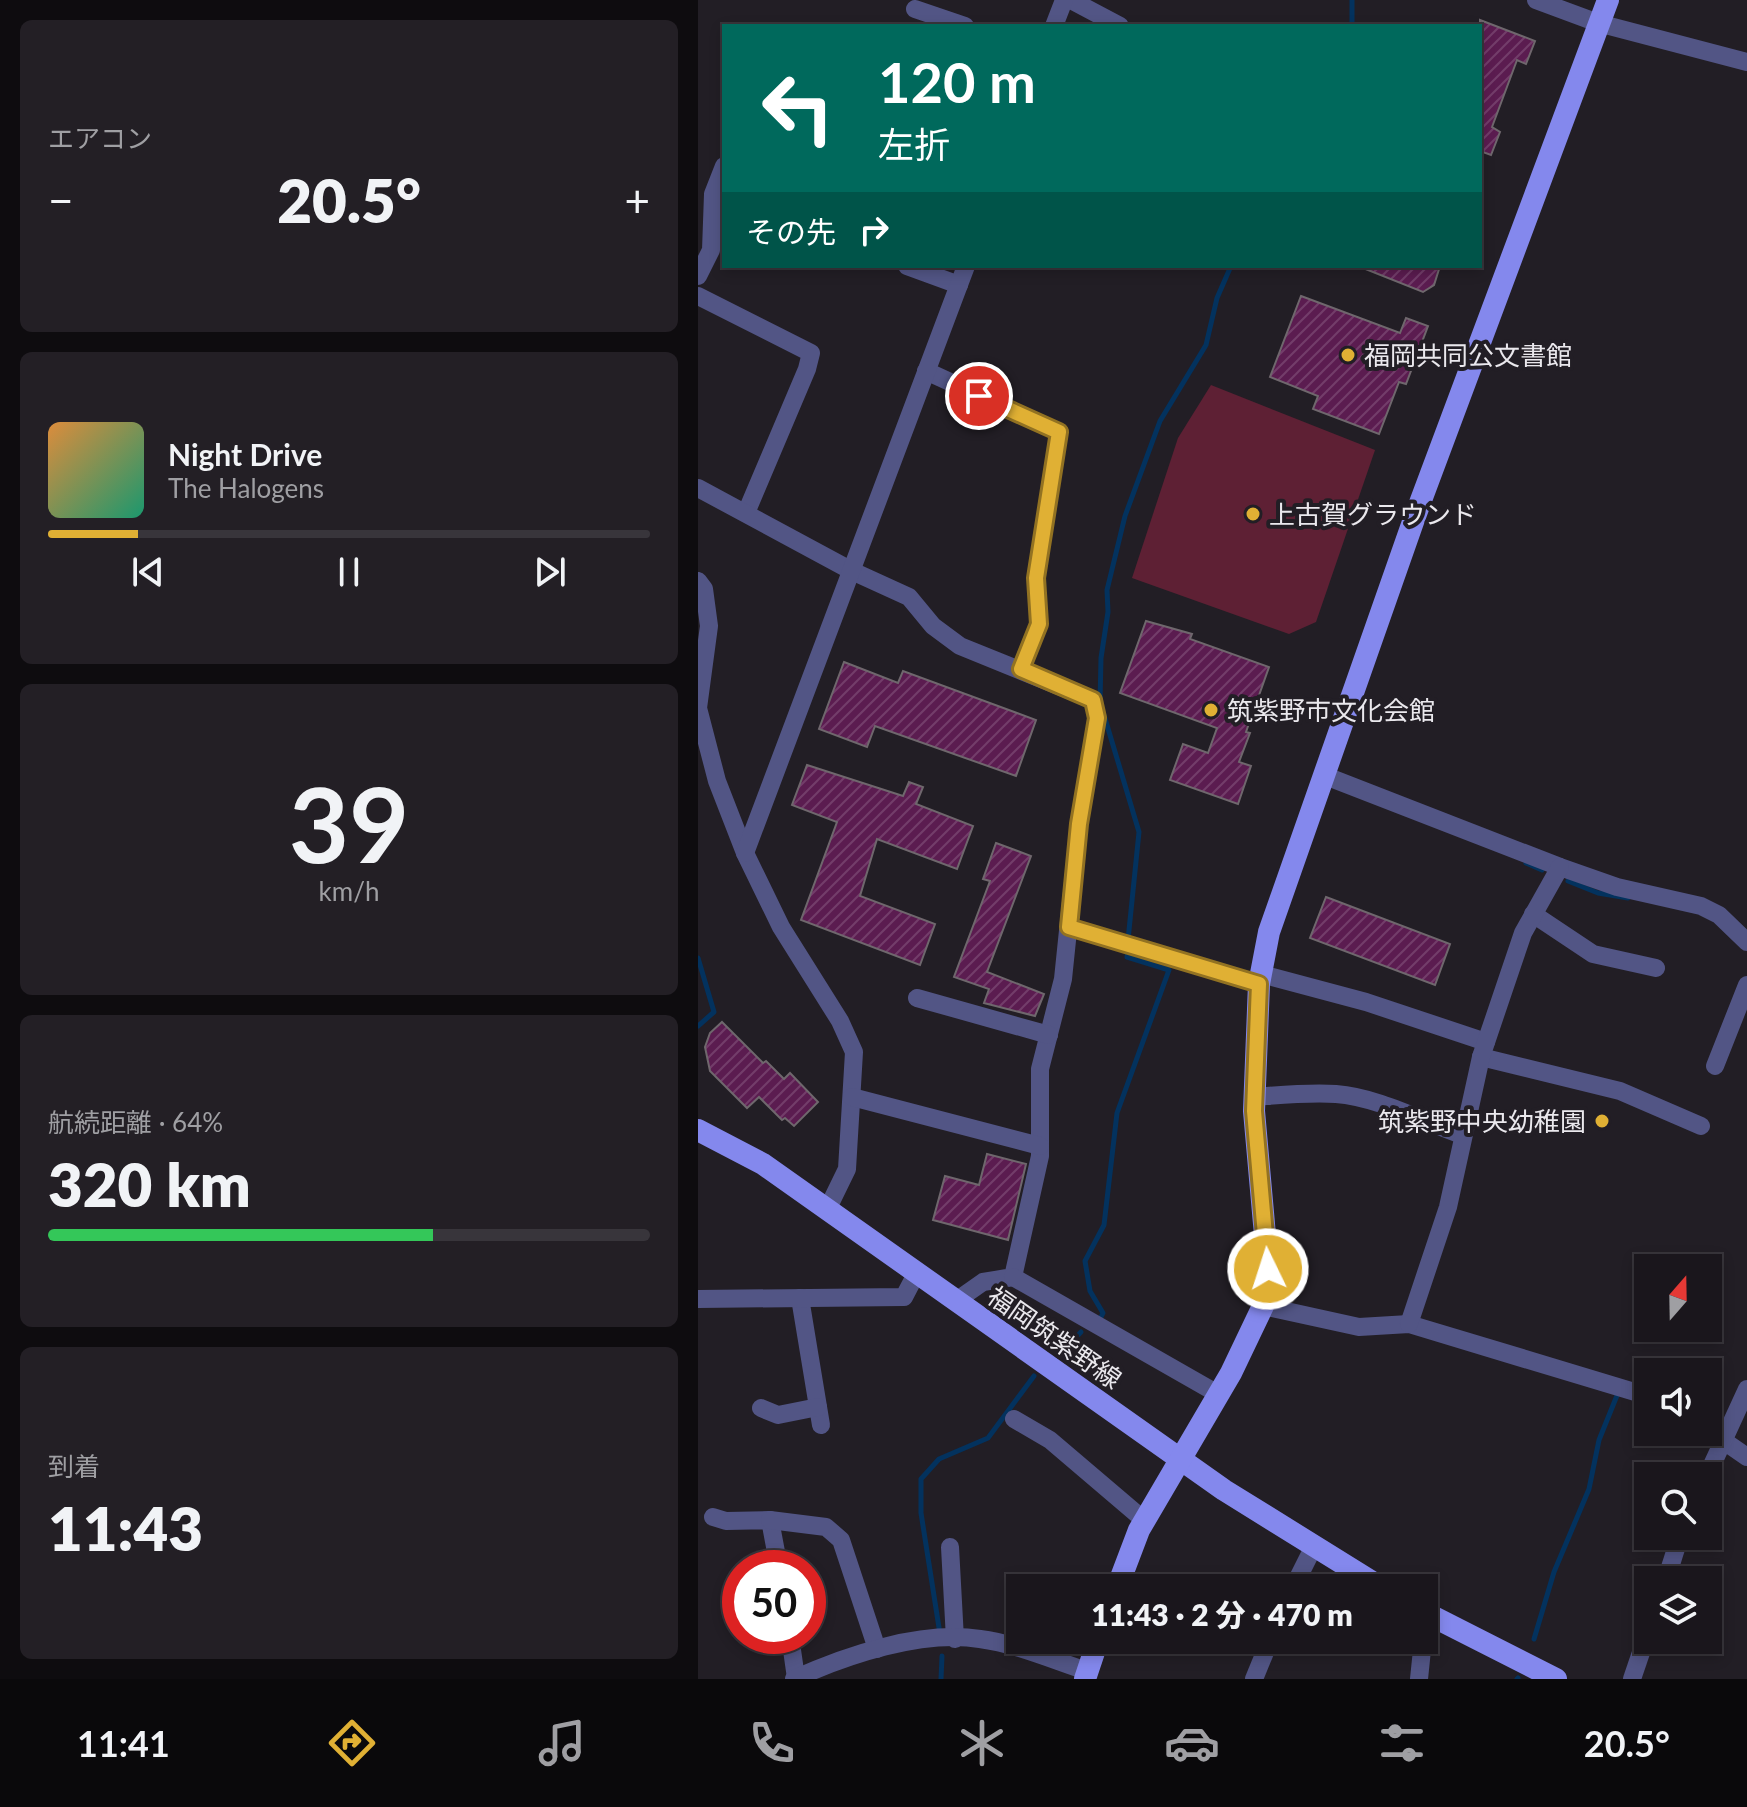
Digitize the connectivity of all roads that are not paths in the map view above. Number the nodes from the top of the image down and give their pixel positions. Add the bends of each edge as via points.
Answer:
1 (1064, 0) edge
2 (1071, 0) edge
3 (1536, 0) edge
4 (1608, 0) edge
5 (915, 9) dead end
6 (1598, 23) junction
7 (959, 24) edge
8 (1055, 24) edge
9 (1116, 24) edge
10 (1747, 62) edge
11 (722, 178) edge
12 (718, 201) edge
13 (912, 268) edge
14 (965, 268) edge
15 (698, 276) edge
16 (959, 285) junction
17 (698, 296) edge
18 (926, 371) junction
19 (698, 488) edge
20 (746, 513) junction
21 (852, 571) junction
22 (699, 584) edge
23 (1021, 669) junction
24 (1323, 775) junction
25 (745, 853) junction
26 (1560, 867) junction
27 (1533, 914) junction
28 (1069, 927) junction
29 (1747, 942) edge
30 (1656, 968) dead end
31 (1260, 979) junction
32 (1747, 985) edge
33 (917, 998) dead end
34 (1049, 1035) junction
35 (1484, 1049) junction
36 (1715, 1066) dead end
37 (852, 1097) junction
38 (1254, 1097) junction
39 (1701, 1126) dead end
40 (698, 1130) edge
41 (1462, 1135) junction
42 (1040, 1146) junction
43 (828, 1208) junction
44 (916, 1274) junction
45 (1013, 1277) junction
46 (800, 1298) junction
47 (698, 1299) edge
48 (956, 1301) junction
49 (1263, 1306) junction
50 (1409, 1324) junction
51 (1747, 1389) edge
52 (1634, 1392) edge
53 (1218, 1394) junction
54 (761, 1408) dead end
55 (1014, 1419) dead end
56 (1722, 1427) edge
57 (1722, 1440) edge
58 (1747, 1457) edge
59 (1179, 1459) junction
60 (713, 1517) dead end
61 (770, 1520) junction
62 (1144, 1520) junction
63 (950, 1547) dead end
64 (1313, 1548) junction
65 (776, 1550) edge
66 (1123, 1574) edge
67 (1300, 1574) edge
68 (1358, 1574) edge
69 (1438, 1625) edge
70 (955, 1639) junction
71 (877, 1649) junction
72 (792, 1654) edge
73 (1093, 1654) edge
74 (1264, 1654) edge
75 (1422, 1654) edge
76 (1641, 1654) edge
77 (1086, 1675) edge
78 (1545, 1677) edge
79 (795, 1678) edge
80 (1254, 1679) edge
81 (1419, 1679) edge
82 (1632, 1679) edge

1 - 8 street
2 - 9 street
3 - 6 street
4 - 6 main road
5 - 7 street
6 - 10 street
6 - 24 main road
11 - 12 street
12 - 15 street via 711,250
13 - 16 street
14 - 16 street
16 - 18 street
17 - 20 street via 811,353
18 - 21 street
18 - 23 street via 1059,432 1036,578 1039,624
19 - 20 street
20 - 21 street
21 - 23 street via 909,597 933,626 960,646
21 - 25 street
22 - 25 street via 709,626 698,708 717,781
23 - 28 street via 1093,700 1097,718
24 - 26 street
24 - 31 main road via 1273,917
25 - 37 street via 854,1052
26 - 27 street
26 - 29 street via 1617,887 1701,906 1719,915
27 - 30 street via 1593,954
27 - 35 street
28 - 31 street
28 - 34 street
31 - 35 street via 1366,1002
31 - 38 main road
32 - 36 street
33 - 34 street
34 - 42 street via 1040,1069
35 - 39 street via 1620,1091
35 - 41 street
37 - 42 street
37 - 43 street via 847,1169
38 - 41 street via 1339,1094
38 - 49 main road via 1268,1269
40 - 43 main road, 福岡筑紫野線 via 763,1164
41 - 50 street via 1448,1207
42 - 45 street
43 - 44 main road, 福岡筑紫野線
44 - 46 street via 904,1297
44 - 48 main road, 福岡筑紫野線
45 - 48 street via 983,1282
45 - 53 street
46 - 47 street
46 - 54 street via 820,1416 778,1415
48 - 59 main road, 福岡筑紫野線
49 - 50 street via 1359,1327
49 - 53 main road
50 - 52 street
51 - 56 street
53 - 59 main road
55 - 62 street via 1050,1440
57 - 58 street
59 - 62 main road
59 - 64 main road, 福岡筑紫野線
60 - 61 street
61 - 65 street
61 - 71 street via 826,1527 841,1540
62 - 66 main road
63 - 70 street
64 - 67 street
64 - 68 main road, 福岡筑紫野線
69 - 78 main road
70 - 71 street
70 - 77 street via 1011,1646
71 - 79 street
72 - 79 street
73 - 77 main road
74 - 80 street
75 - 81 street
76 - 82 street

